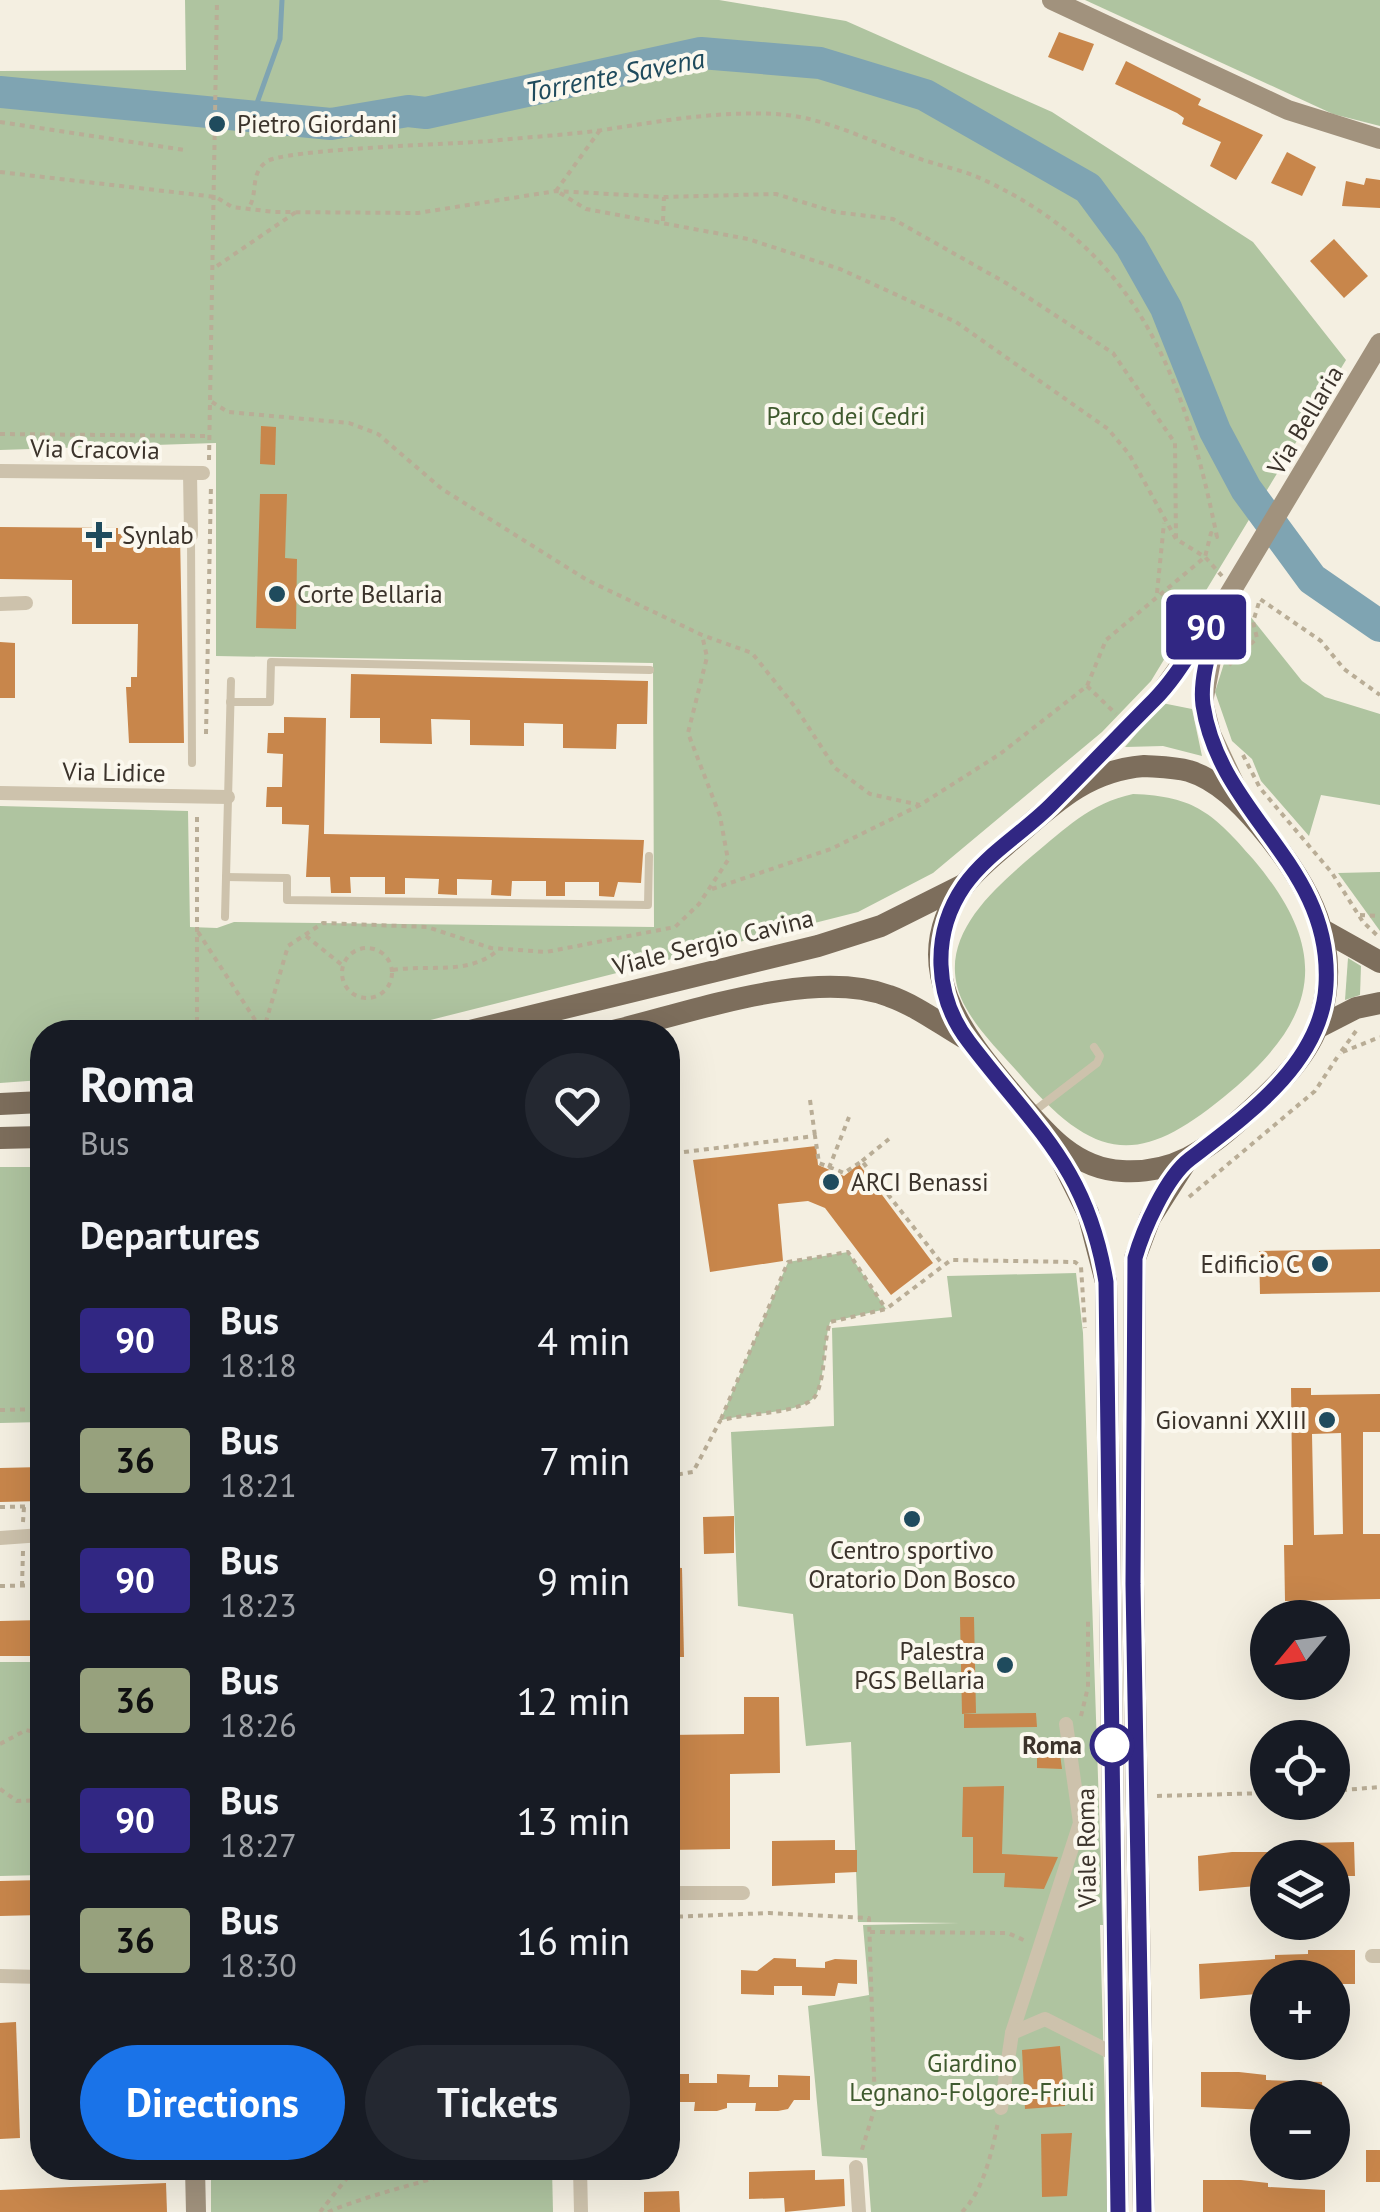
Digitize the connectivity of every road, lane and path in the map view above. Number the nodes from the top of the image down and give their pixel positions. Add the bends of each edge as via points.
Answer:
1 (217, 0) edge
2 (1052, 0) edge
3 (0, 122) edge
4 (600, 130) junction
5 (1380, 139) edge
6 (184, 150) dead end
7 (0, 172) edge
8 (556, 191) junction
9 (664, 197) junction
10 (216, 198) junction
11 (248, 209) junction
12 (296, 212) junction
13 (663, 221) junction
14 (215, 267) junction
15 (1380, 342) edge
16 (212, 402) junction
17 (0, 434) edge
18 (0, 471) edge
19 (1164, 523) junction
20 (191, 535) joint
21 (1176, 539) junction
22 (1205, 556) junction
23 (1229, 580) junction
24 (1156, 595) junction
25 (0, 604) edge
26 (26, 604) dead end
27 (1221, 608) junction
28 (702, 635) junction
29 (1226, 667) dead end
30 (650, 670) dead end
31 (231, 681) dead end
32 (1087, 686) junction
33 (1380, 695) edge
34 (230, 702) junction
35 (1121, 718) dead end
36 (1233, 748) dead end
37 (192, 763) dead end
38 (0, 792) edge
39 (228, 797) junction
40 (1054, 802) junction
41 (920, 805) junction
42 (1247, 810) junction
43 (649, 856) dead end
44 (226, 877) junction
45 (965, 884) junction
46 (710, 890) junction
47 (1357, 914) junction
48 (1380, 916) edge
49 (225, 917) dead end
50 (1321, 928) junction
51 (306, 936) junction
52 (1380, 938) edge
53 (500, 949) junction
54 (1380, 962) edge
55 (343, 966) junction
56 (393, 970) junction
57 (1373, 1011) edge
58 (197, 1020) edge
59 (255, 1020) edge
60 (266, 1020) edge
61 (515, 1020) edge
62 (659, 1020) edge
63 (1317, 1028) junction
64 (1380, 1037) edge
65 (966, 1040) junction
66 (1094, 1047) dead end
67 (1340, 1052) junction
68 (810, 1100) dead end
69 (30, 1103) edge
70 (0, 1104) edge
71 (1030, 1115) junction
72 (849, 1117) dead end
73 (815, 1136) junction
74 (30, 1137) edge
75 (0, 1138) edge
76 (889, 1138) dead end
77 (1051, 1140) junction
78 (684, 1152) dead end
79 (862, 1160) junction
80 (1188, 1160) junction
81 (829, 1168) junction
82 (1180, 1206) dead end
83 (943, 1266) junction
84 (886, 1309) junction
85 (1086, 1338) dead end
86 (30, 1409) edge
87 (0, 1410) edge
88 (720, 1421) junction
89 (680, 1474) edge
90 (30, 1506) edge
91 (0, 1507) edge
92 (30, 1537) edge
93 (0, 1538) edge
94 (1108, 1581) junction
95 (1133, 1584) junction
96 (30, 1585) edge
97 (0, 1586) edge
98 (1088, 1617) dead end
99 (1073, 1722) joint
100 (30, 1731) edge
101 (0, 1744) edge
102 (1380, 1787) edge
103 (0, 1789) edge
104 (1350, 1790) edge
105 (1250, 1793) edge
106 (1154, 1796) dead end
107 (30, 1800) edge
108 (680, 1894) edge
109 (744, 1894) dead end
110 (680, 1916) edge
111 (870, 1932) junction
112 (1042, 1948) junction
113 (0, 1976) edge
114 (30, 1976) edge
115 (1012, 2033) junction
116 (1116, 2055) junction
117 (1002, 2108) joint
118 (856, 2167) joint
119 (195, 2180) edge
120 (346, 2180) edge
121 (432, 2180) edge
122 (580, 2180) edge
123 (196, 2212) edge
124 (320, 2212) edge
125 (328, 2212) edge
126 (581, 2212) edge
127 (859, 2212) edge
128 (962, 2212) edge
129 (1118, 2212) edge
130 (1144, 2212) edge

1 - 10 path
2 - 5 street via 1288,110
3 - 6 path
4 - 8 path
4 - 11 path via 298,152 269,159 257,170
4 - 22 path via 700,114 819,118 983,180 1048,218 1141,310 1203,466 1217,536 1212,534
7 - 10 path
8 - 9 path
8 - 12 path via 418,213
8 - 13 path via 586,209
9 - 13 path
9 - 21 path via 776,194 835,212 894,219 1006,282 1112,353 1175,444
10 - 11 path
10 - 14 path
11 - 12 path
12 - 14 path
13 - 19 path via 840,269 956,322 1108,429 1129,454
14 - 16 path
15 - 23 street, Via Bellaria via 1273,523
16 - 17 path via 207,436
16 - 28 path via 228,412 364,427 442,488 587,580
18 - 20 street, Via Cracovia via 197,472
19 - 21 path
19 - 24 path
20 - 37 lane
21 - 22 path
22 - 23 path
22 - 24 path
23 - 27 street, Via Bellaria
24 - 32 path via 1106,640
25 - 26 street
27 - 40 street, Via Bellaria via 1158,696
27 - 42 street via 1203,702
28 - 41 path via 752,653 835,768 870,794
28 - 46 path via 707,656 688,732 720,816 728,860
29 - 33 path via 1258,638 1253,622 1260,599 1321,641 1344,669
30 - 34 lane via 271,662 270,702
31 - 34 lane
32 - 35 path
32 - 41 path
34 - 39 lane
36 - 47 path via 1247,758 1260,788 1332,873
38 - 39 street, Via Lidice
39 - 44 lane
40 - 42 main road via 1117,768 1156,767 1201,776
40 - 45 main road
41 - 46 path via 831,849
42 - 50 main road via 1302,878
43 - 44 lane via 648,905 287,900 287,878
44 - 49 lane
45 - 61 main road, Viale Sergio Cavina via 881,926 818,946
45 - 65 main road via 951,910 940,960 943,991
46 - 53 path via 675,927 546,952
47 - 48 path
47 - 52 path
50 - 54 main road
50 - 63 main road via 1326,986
51 - 53 path via 323,924 427,927
51 - 55 path
51 - 60 path via 288,946
53 - 56 path via 454,968
55 - 56 path via 353,952 370,948 385,955
55 - 56 path via 348,989 361,998 384,992
57 - 63 main road via 1356,1008
57 - 67 path
58 - 59 path via 196,928
62 - 65 main road via 794,988 842,986 887,995
63 - 80 main road via 1256,1106
64 - 67 path
65 - 71 main road
66 - 71 lane via 1098,1063
67 - 82 path via 1315,1090
68 - 73 path
69 - 70 main road
71 - 77 main road
72 - 81 path
73 - 78 path
73 - 81 path via 820,1163
74 - 75 main road
76 - 79 path
77 - 80 main road via 1117,1171
77 - 94 main road, Viale Roma via 1088,1213 1106,1282
79 - 81 path via 844,1174
79 - 83 path
80 - 95 main road via 1150,1218 1135,1258
83 - 84 path
83 - 85 path via 950,1260 1076,1262
84 - 88 path via 830,1322 812,1401
84 - 88 path via 848,1252 788,1262
86 - 87 path
88 - 89 path via 692,1472
90 - 91 path
92 - 93 street
94 - 95 street
94 - 116 main road, Viale Roma
95 - 130 main road
96 - 97 path
98 - 99 path via 1088,1687
99 - 112 street, Viale Roma via 1080,1823
100 - 101 path
102 - 104 path
103 - 107 path
105 - 106 path
108 - 109 street
110 - 111 path via 869,1918
111 - 112 path via 1008,1934
111 - 118 path via 876,2107
112 - 115 street, Viale Roma
113 - 114 street
115 - 116 street via 1045,2019
115 - 117 street, Viale Roma
116 - 129 main road, Viale Roma
117 - 128 path via 992,2153
118 - 127 street
119 - 123 street
120 - 124 path
121 - 125 path via 372,2193
122 - 126 street

